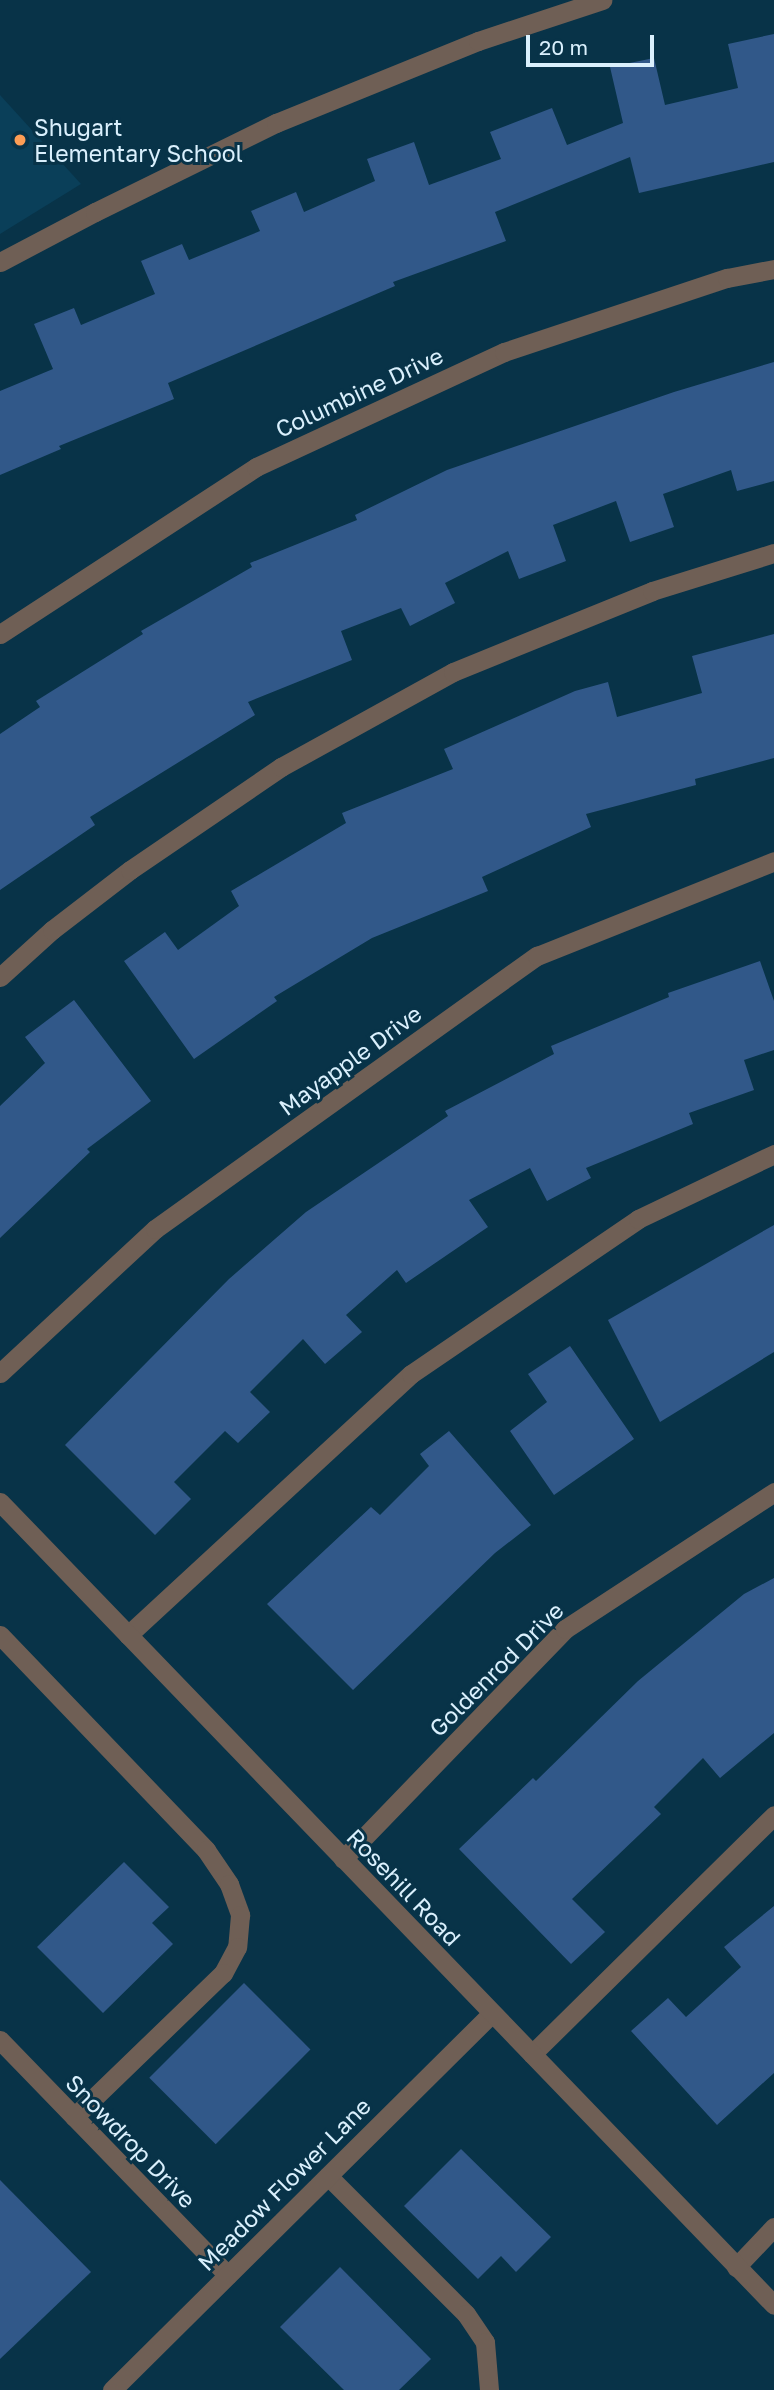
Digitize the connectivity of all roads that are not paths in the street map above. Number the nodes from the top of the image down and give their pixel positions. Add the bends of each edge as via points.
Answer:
1 (602, 0) edge
2 (0, 262) edge
3 (774, 270) edge
4 (774, 553) edge
5 (0, 634) edge
6 (774, 861) edge
7 (0, 977) edge
8 (774, 1154) edge
9 (0, 1373) edge
10 (774, 1492) edge
11 (0, 1502) edge
12 (0, 1635) edge
13 (128, 1635) junction
14 (774, 1815) edge
15 (343, 1859) junction
16 (492, 2013) junction
17 (0, 2040) edge
18 (532, 2054) junction
19 (74, 2117) junction
20 (328, 2176) junction
21 (774, 2227) edge
22 (736, 2267) junction
23 (228, 2275) junction
24 (774, 2305) edge
25 (112, 2390) edge
26 (489, 2390) edge

1 - 2 street via 478,41 276,122
3 - 5 street, Columbine Drive via 727,278 504,352 269,461
4 - 7 street via 652,591 453,672 281,767 52,930
6 - 9 street, Mayapple Drive via 537,956 155,1229
8 - 13 street via 638,1219 411,1374
10 - 15 street, Goldenrod Drive via 565,1629
11 - 13 street, Rosehill Road
12 - 19 street via 206,1850 229,1884 240,1915 237,1947 223,1973
13 - 15 street, Rosehill Road
14 - 18 street
15 - 16 street, Rosehill Road
16 - 18 street, Rosehill Road
16 - 20 street, Meadow Flower Lane
17 - 19 street, Snowdrop Drive
18 - 22 street, Rosehill Road
19 - 23 street, Snowdrop Drive
20 - 23 street, Meadow Flower Lane
20 - 26 street via 466,2314 485,2342
21 - 22 street
22 - 24 street, Rosehill Road
23 - 25 street, Meadow Flower Lane

